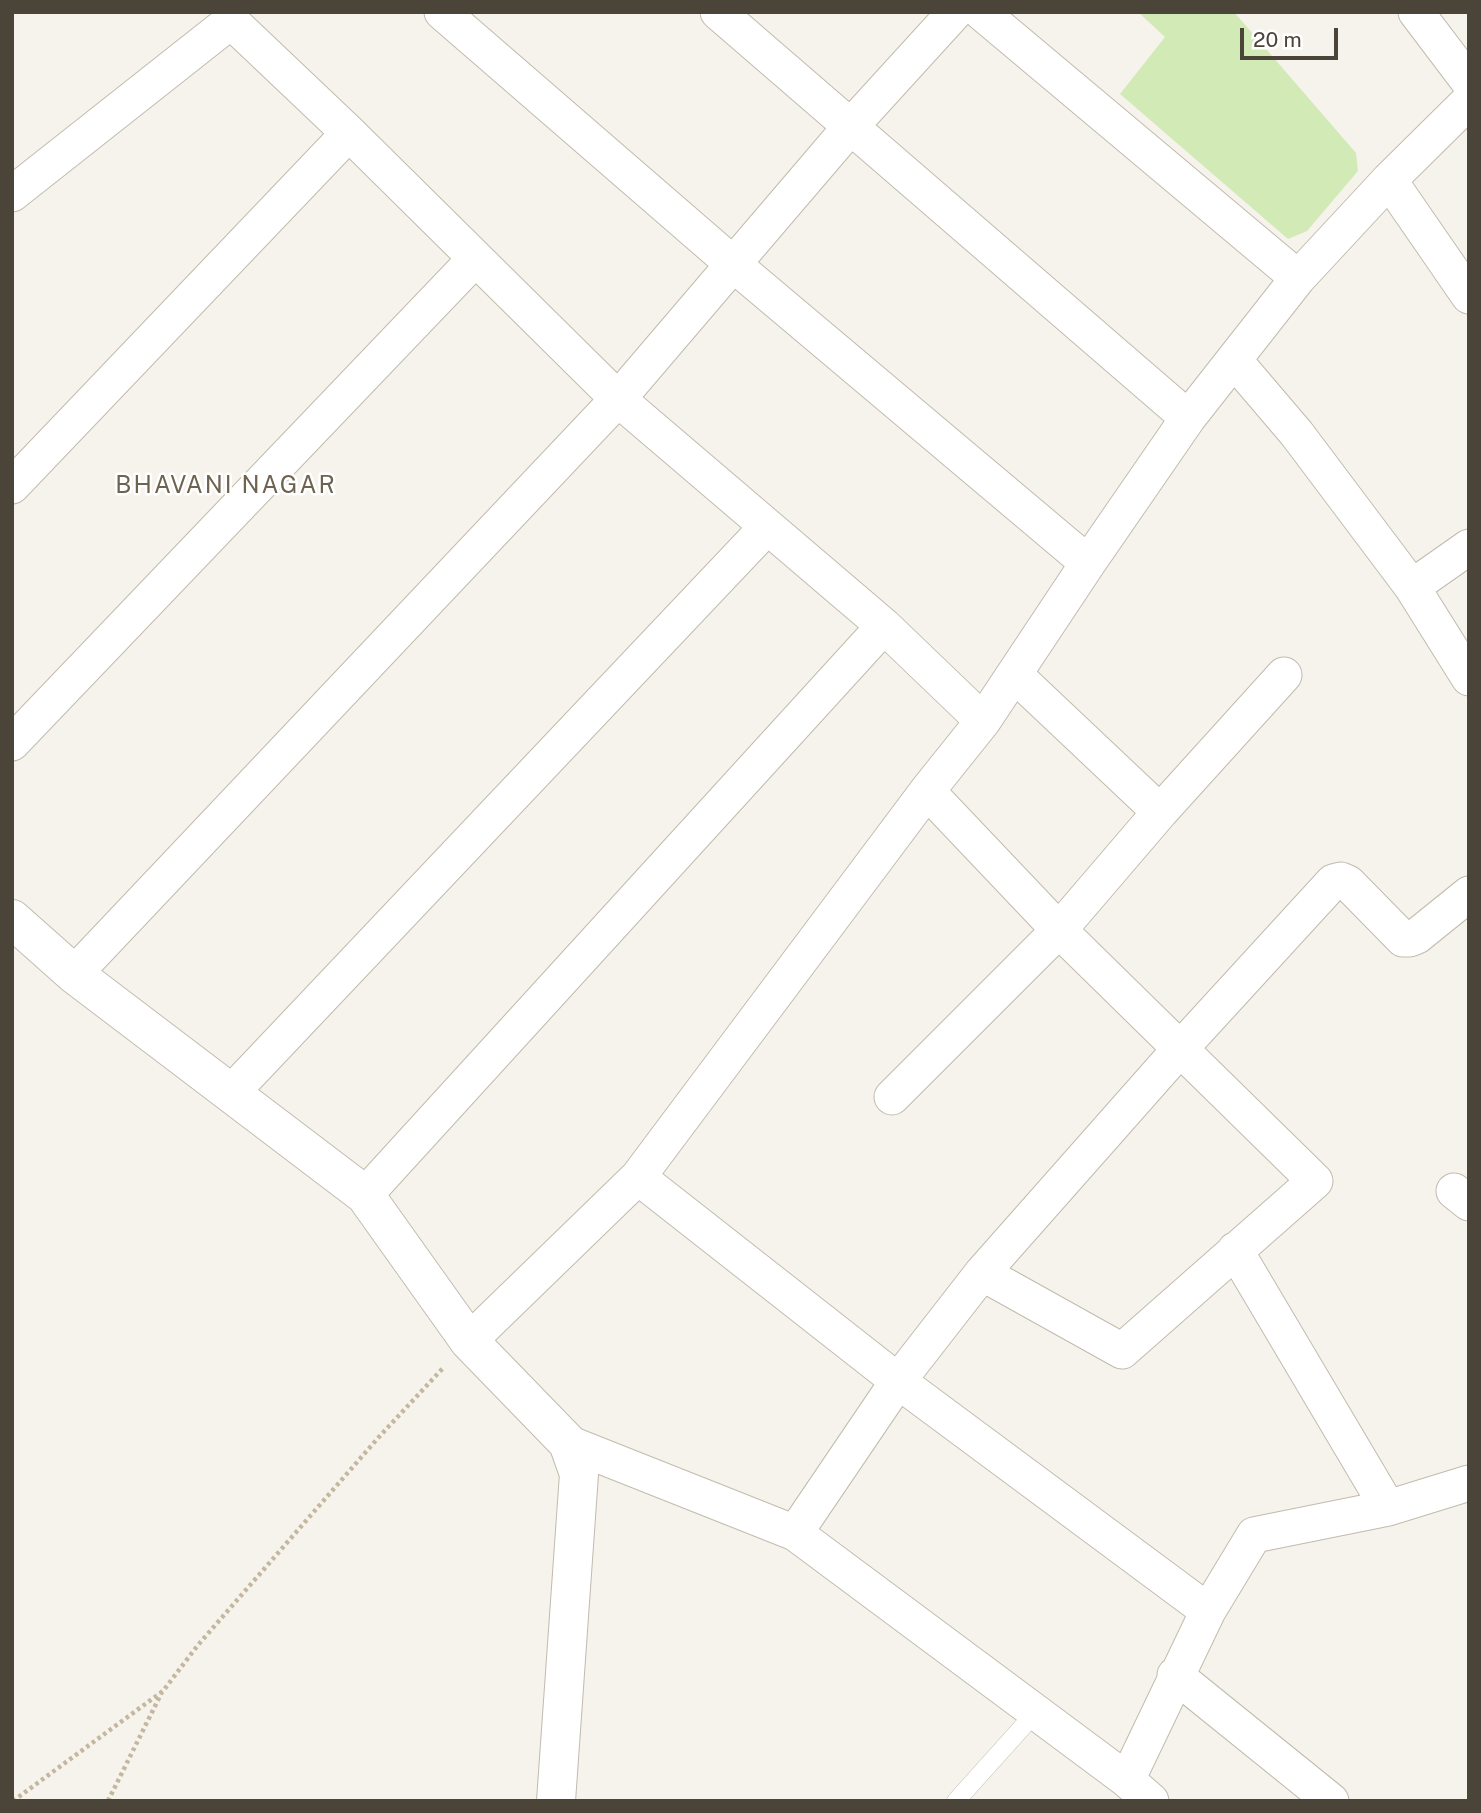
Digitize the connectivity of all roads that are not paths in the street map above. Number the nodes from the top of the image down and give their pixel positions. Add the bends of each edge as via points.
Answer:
1 (442, 12) edge
2 (718, 12) edge
3 (955, 12) edge
4 (981, 12) edge
5 (1416, 12) edge
6 (1469, 82) edge
7 (1469, 101) edge
8 (852, 125) junction
9 (349, 133) junction
10 (1389, 180) junction
11 (12, 194) edge
12 (475, 259) junction
13 (733, 264) junction
14 (1298, 278) junction
15 (1469, 296) edge
16 (1234, 360) junction
17 (618, 399) junction
18 (1188, 418) junction
19 (12, 486) edge
20 (767, 527) junction
21 (1469, 547) edge
22 (1088, 563) junction
23 (1412, 587) junction
24 (884, 626) junction
25 (1015, 675) junction
26 (1284, 675) dead end
27 (1469, 678) edge
28 (982, 721) junction
29 (12, 743) edge
30 (927, 791) junction
31 (1160, 812) junction
32 (1469, 894) edge
33 (12, 919) edge
34 (1059, 930) junction
35 (74, 974) junction
36 (1180, 1049) junction
37 (231, 1093) junction
38 (892, 1097) dead end
39 (638, 1177) junction
40 (365, 1195) junction
41 (1235, 1250) junction
42 (982, 1273) junction
43 (469, 1341) junction
44 (898, 1381) junction
45 (568, 1443) junction
46 (1469, 1483) edge
47 (1388, 1508) junction
48 (795, 1533) junction
49 (1208, 1611) junction
50 (1175, 1675) junction
51 (1035, 1712) junction
52 (1139, 1790) edge
53 (556, 1801) edge
54 (956, 1801) edge
55 (1331, 1801) edge

1 - 13 street
2 - 8 street
3 - 8 street
4 - 14 street
5 - 6 street
7 - 10 street
8 - 13 street
8 - 18 street
9 - 11 street via 231,21
9 - 12 street
9 - 19 street
10 - 14 street
10 - 15 street
12 - 17 street
12 - 29 street
13 - 17 street
13 - 22 street
14 - 16 street
16 - 18 street
16 - 23 street via 1297,434
17 - 20 street
17 - 35 street
18 - 22 street
20 - 24 street
20 - 37 street
21 - 23 street
22 - 25 street
23 - 27 street
24 - 28 street
24 - 40 street
25 - 28 street
25 - 31 street
26 - 31 street
28 - 30 street
30 - 34 street
30 - 39 street
31 - 34 street
32 - 36 street via 1417,936 1403,939 1348,883 1333,882
33 - 35 street
34 - 36 street
34 - 38 street
35 - 37 street
36 - 41 street via 1315,1181
36 - 42 street
37 - 40 street
39 - 43 street
39 - 44 street
40 - 43 street
41 - 42 street via 1122,1351
41 - 47 street
42 - 44 street
43 - 45 street
44 - 48 street
44 - 49 street
45 - 48 street
45 - 53 street via 579,1474
46 - 47 street
47 - 49 street via 1254,1535
48 - 51 street
49 - 50 street
50 - 52 street
50 - 55 street
51 - 52 street
51 - 54 lane

